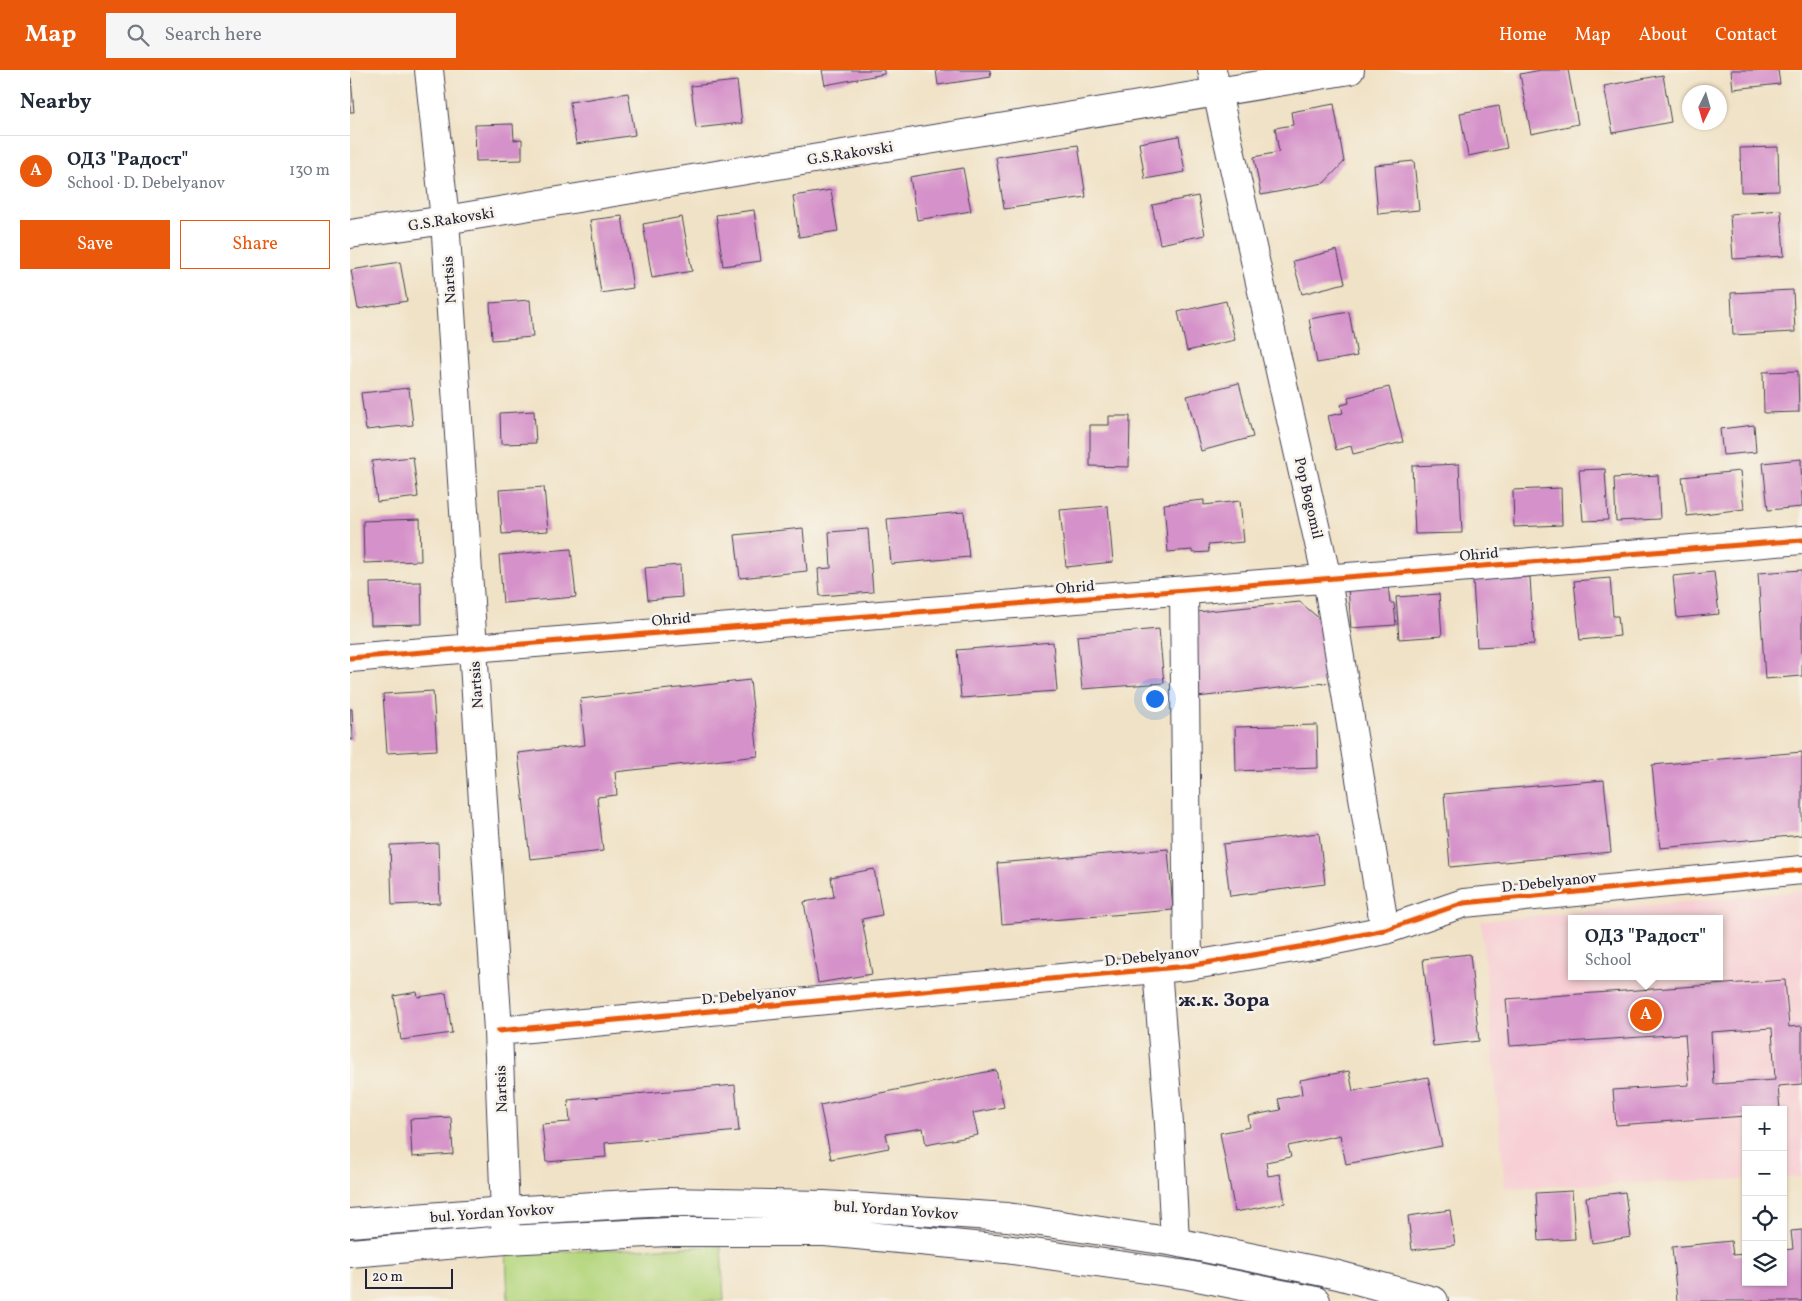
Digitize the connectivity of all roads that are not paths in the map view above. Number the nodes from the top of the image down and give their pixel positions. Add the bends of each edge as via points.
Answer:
1 (429, 70) edge
2 (1350, 70) edge
3 (1215, 81) edge
4 (445, 220) junction
5 (350, 234) edge
6 (1802, 540) edge
7 (1328, 579) junction
8 (1184, 591) junction
9 (474, 648) junction
10 (350, 658) edge
11 (1802, 870) edge
12 (1385, 930) junction
13 (1188, 966) junction
14 (1157, 968) junction
15 (498, 1031) junction
16 (505, 1211) junction
17 (350, 1223) edge
18 (506, 1240) junction
19 (1175, 1242) junction
20 (350, 1253) edge
21 (1316, 1301) edge
22 (1434, 1301) edge

1 - 4 street, Nartsis
2 - 3 street, G.S.Rakovski
3 - 4 street, G.S.Rakovski
3 - 7 street, Pop Bogomil
4 - 5 street, G.S.Rakovski
4 - 9 street, Nartsis
6 - 7 street, Ohrid
7 - 8 street, Ohrid
7 - 12 street, Pop Bogomil
8 - 9 street, Ohrid
8 - 13 street
9 - 10 street, Ohrid
9 - 15 street, Nartsis
11 - 12 street, D. Debelyanov via 1464,903
12 - 13 street, D. Debelyanov
13 - 14 street, D. Debelyanov
14 - 15 street, D. Debelyanov
14 - 19 street
15 - 16 street, Nartsis
16 - 17 street, bul. Yordan Yovkov
16 - 18 street, Nartsis
16 - 19 street, bul. Yordan Yovkov via 667,1202 824,1205 1006,1217
18 - 20 street, bul. Yordan Yovkov
18 - 21 street, bul. Yordan Yovkov via 668,1232 825,1232 1062,1257 1188,1275
19 - 22 street, bul. Yordan Yovkov via 1338,1275

